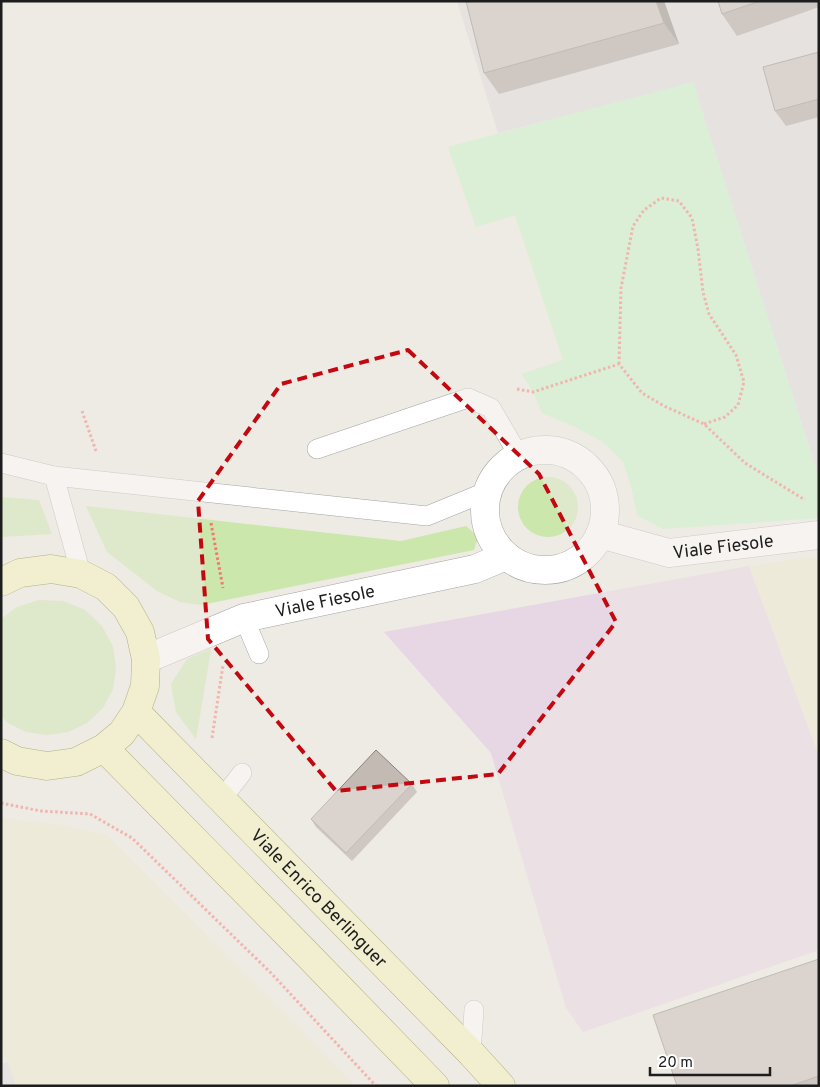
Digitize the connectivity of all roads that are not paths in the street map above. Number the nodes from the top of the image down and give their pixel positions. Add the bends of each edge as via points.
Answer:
1 (317, 449) dead end
2 (519, 456) junction
3 (1, 463) edge
4 (54, 476) junction
5 (488, 491) junction
6 (600, 534) junction
7 (817, 535) edge
8 (506, 556) junction
9 (81, 574) junction
10 (1, 582) edge
11 (244, 618) junction
12 (259, 654) dead end
13 (146, 659) junction
14 (136, 712) junction
15 (104, 748) junction
16 (1, 753) edge
17 (242, 773) dead end
18 (221, 800) junction
19 (474, 1010) dead end
20 (470, 1053) junction
21 (435, 1086) edge
22 (501, 1086) edge

1 - 2 lane via 468,398 491,408
2 - 5 street via 495,476
2 - 6 street via 539,450 560,452 579,460 594,475 603,493 605,514
3 - 4 lane
4 - 5 lane via 427,516
4 - 9 lane
5 - 8 street via 485,508 487,526 494,542
6 - 7 street, Viale Fiesole via 669,552
6 - 8 street via 590,550 558,569 522,566
8 - 11 street, Viale Fiesole via 475,569
9 - 10 main road via 51,569 20,572
9 - 13 main road via 106,587 126,607 140,632
11 - 12 lane
11 - 13 street, Viale Fiesole
13 - 14 main road via 144,686
14 - 15 main road via 122,732
14 - 18 main road, Viale Enrico Berlinguer
15 - 16 main road via 76,762 47,766 17,761
15 - 21 main road
17 - 18 lane
18 - 20 main road, Viale Enrico Berlinguer
19 - 20 lane
20 - 22 main road, Viale Enrico Berlinguer

